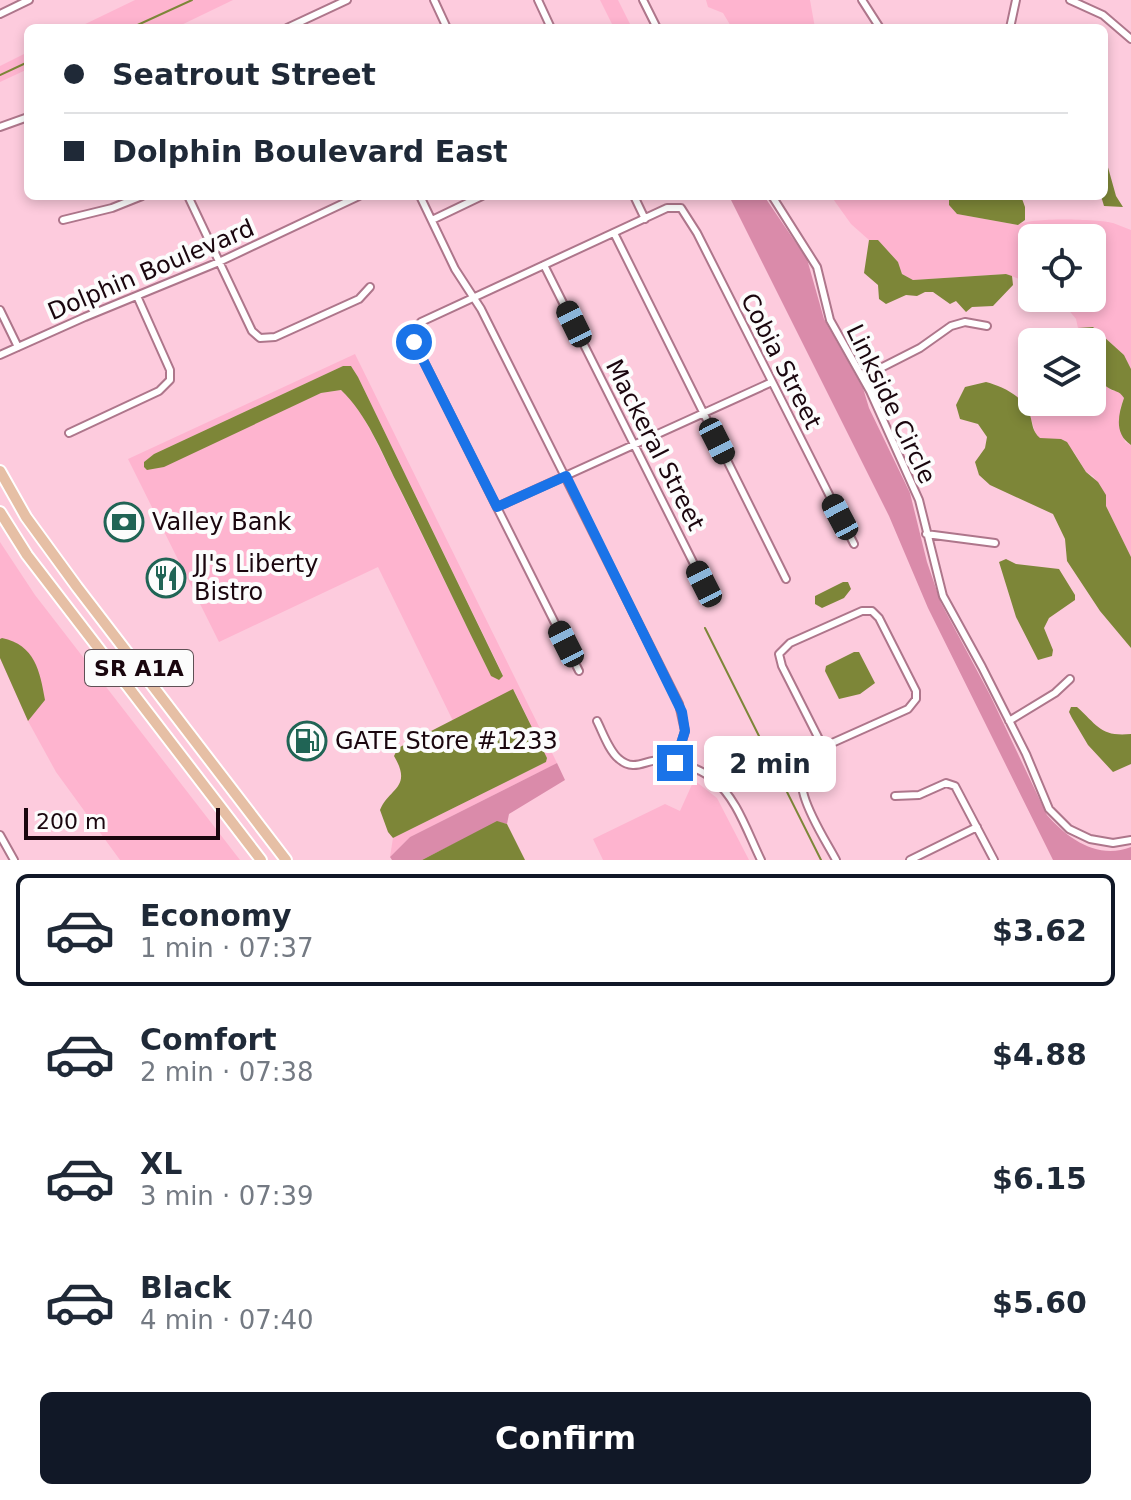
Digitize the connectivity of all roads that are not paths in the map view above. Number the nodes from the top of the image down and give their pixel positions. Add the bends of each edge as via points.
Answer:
1 (29, 0) edge
2 (347, 0) edge
3 (434, 0) edge
4 (538, 0) edge
5 (643, 0) edge
6 (862, 0) edge
7 (1016, 0) edge
8 (1070, 0) edge
9 (0, 14) edge
10 (296, 24) edge
11 (445, 24) edge
12 (549, 24) edge
13 (655, 24) edge
14 (877, 24) edge
15 (1011, 24) edge
16 (1131, 39) edge
17 (24, 118) edge
18 (0, 127) edge
19 (132, 200) edge
20 (190, 200) edge
21 (351, 200) edge
22 (422, 200) edge
23 (474, 200) edge
24 (636, 200) edge
25 (775, 200) edge
26 (645, 219) junction
27 (63, 220) dead end
28 (432, 220) junction
29 (614, 233) junction
30 (219, 262) junction
31 (544, 265) junction
32 (370, 287) dead end
33 (137, 296) junction
34 (474, 298) junction
35 (0, 310) edge
36 (987, 326) dead end
37 (18, 347) junction
38 (0, 355) edge
39 (863, 377) junction
40 (772, 382) junction
41 (703, 414) junction
42 (69, 433) dead end
43 (634, 445) junction
44 (0, 471) edge
45 (566, 476) junction
46 (497, 507) junction
47 (0, 512) edge
48 (926, 534) junction
49 (995, 543) dead end
50 (854, 544) dead end
51 (786, 579) dead end
52 (711, 598) dead end
53 (579, 671) dead end
54 (1070, 679) dead end
55 (597, 721) dead end
56 (1009, 721) junction
57 (823, 747) junction
58 (675, 763) junction
59 (895, 796) dead end
60 (977, 827) junction
61 (0, 835) edge
62 (1131, 840) edge
63 (14, 860) edge
64 (261, 860) edge
65 (286, 860) edge
66 (761, 860) edge
67 (836, 860) edge
68 (910, 860) edge
69 (994, 860) edge

1 - 9 street
2 - 10 street
3 - 11 street
4 - 12 street
5 - 13 street
6 - 14 street
7 - 15 street
8 - 16 street via 1103,15
17 - 18 street
19 - 27 street
20 - 30 street
21 - 30 street, Dolphin Boulevard
22 - 28 street
23 - 28 street
24 - 26 street
25 - 39 street, Linkside Circle via 813,258 830,320
26 - 29 street
26 - 40 street, Cobia Street via 667,208 687,213
28 - 34 street
29 - 31 street
29 - 41 street
30 - 32 street via 252,331 265,339 359,299
30 - 33 street, Dolphin Boulevard
31 - 34 street
31 - 43 street, Mackeral Street
33 - 37 street, Dolphin Boulevard
33 - 42 street via 170,380 159,391
34 - 45 street
34 - 46 street via 421,322 412,332
35 - 37 street
36 - 39 street via 956,324
37 - 38 street, Dolphin Boulevard
39 - 48 street, Linkside Circle via 911,480
40 - 41 street
40 - 50 street, Cobia Street
41 - 43 street
41 - 51 street
43 - 45 street
43 - 52 street, Mackeral Street
44 - 65 main road, SR A1A via 77,587
45 - 46 street
45 - 58 street via 682,712 685,731
46 - 53 street
47 - 64 main road, SR A1A via 27,555
48 - 49 street
48 - 56 street, Linkside Circle via 943,596
54 - 56 street
55 - 58 street via 623,762
56 - 62 street, Linkside Circle via 1057,819 1090,839
57 - 57 street via 908,709 916,699 872,611 790,643 779,654
57 - 67 street via 804,761 800,785
58 - 66 street via 720,785
59 - 60 street via 919,795 951,784
60 - 68 street
60 - 69 street
61 - 63 street

